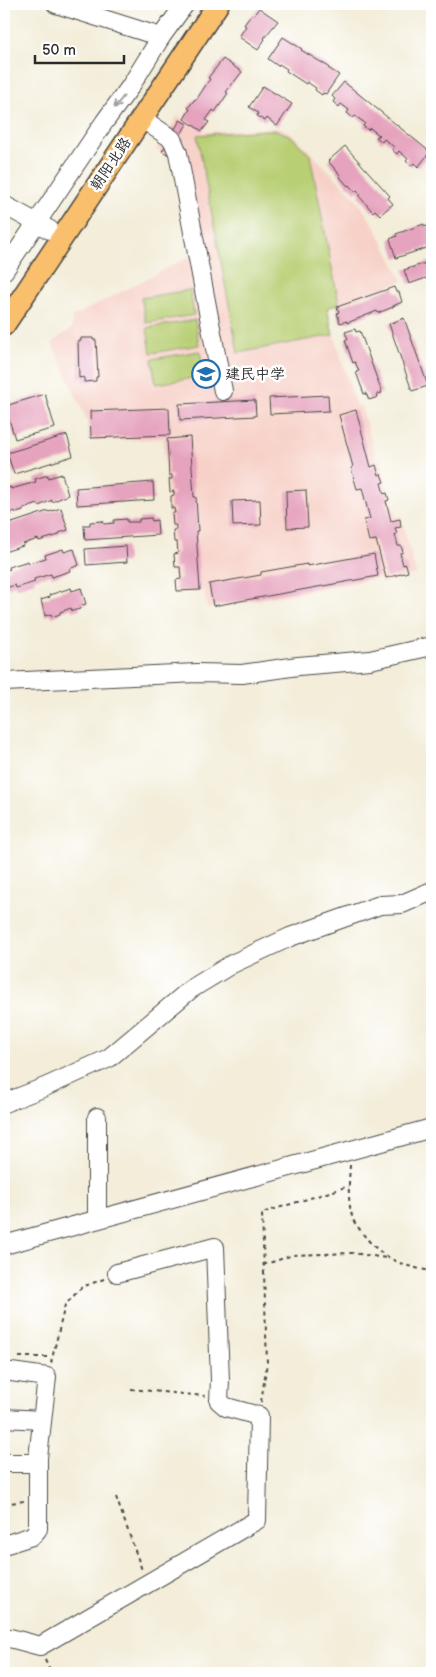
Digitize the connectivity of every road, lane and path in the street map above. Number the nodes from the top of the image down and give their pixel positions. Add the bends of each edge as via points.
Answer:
1 (56, 4) edge
2 (185, 4) edge
3 (201, 4) edge
4 (218, 4) edge
5 (161, 37) junction
6 (142, 118) junction
7 (4, 205) edge
8 (43, 226) junction
9 (4, 271) edge
10 (4, 300) edge
11 (4, 325) edge
12 (223, 391) dead end
13 (432, 646) edge
14 (4, 682) edge
15 (432, 891) edge
16 (4, 1103) edge
17 (98, 1117) dead end
18 (432, 1128) edge
19 (350, 1150) junction
20 (349, 1186) junction
21 (98, 1219) junction
22 (4, 1244) edge
23 (388, 1258) junction
24 (263, 1265) junction
25 (432, 1271) edge
26 (118, 1274) joint
27 (52, 1356) junction
28 (9, 1364) edge
29 (47, 1377) junction
30 (131, 1389) dead end
31 (219, 1398) junction
32 (4, 1418) edge
33 (259, 1419) junction
34 (42, 1420) junction
35 (4, 1463) edge
36 (38, 1463) junction
37 (116, 1497) dead end
38 (38, 1500) junction
39 (4, 1504) edge
40 (4, 1545) edge
41 (147, 1584) junction
42 (4, 1639) edge

1 - 5 street
2 - 5 street
3 - 8 main road, 朝阳北路
4 - 6 main road, 朝阳北路
5 -> 8 street via 60,189
6 - 11 main road, 朝阳北路
6 - 12 street via 172,139 178,153
7 - 8 street
8 - 9 street
8 - 10 main road, 朝阳北路
13 - 14 street via 370,660 242,674 197,673
15 - 16 street via 402,904 380,905 290,937 232,964 191,988 109,1058
17 - 21 street
18 - 19 street
19 - 20 path
19 - 21 street
20 - 23 path via 353,1221 371,1245
20 - 24 path via 262,1213
21 - 22 street
23 - 24 path via 352,1253 292,1255
23 - 25 path via 415,1269
24 - 33 path via 267,1363
26 - 27 path via 82,1287 65,1305
26 - 31 street via 215,1247
27 - 28 path
27 - 29 path
28 - 29 street
29 - 34 street
30 - 31 path
31 - 33 street via 226,1407 259,1416
32 - 34 street
33 - 41 street via 257,1520
34 - 36 street
35 - 36 street
36 - 38 street
37 - 41 path
38 - 39 path
38 - 40 street via 38,1529 32,1536
41 - 42 street via 40,1646

